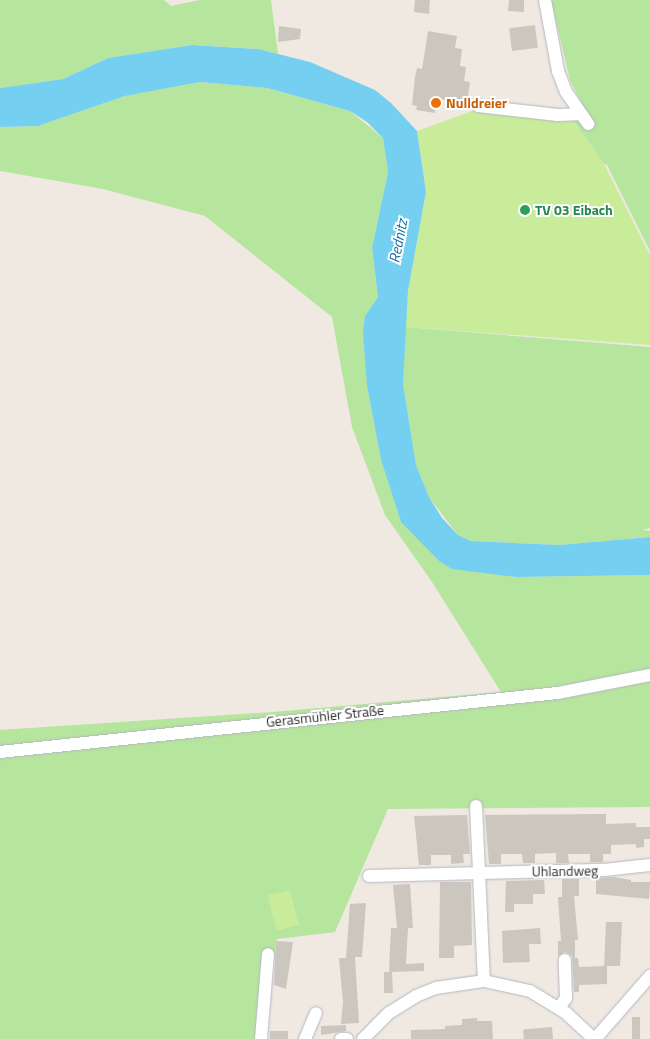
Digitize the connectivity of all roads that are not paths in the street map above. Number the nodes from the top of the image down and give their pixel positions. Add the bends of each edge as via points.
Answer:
1 (545, 0) edge
2 (478, 106) dead end
3 (650, 675) edge
4 (0, 752) edge
5 (476, 806) dead end
6 (650, 865) edge
7 (479, 874) junction
8 (369, 876) dead end
9 (268, 954) dead end
10 (565, 960) dead end
11 (650, 976) edge
12 (484, 981) junction
13 (559, 1008) junction
14 (316, 1013) dead end
15 (261, 1039) edge
16 (305, 1039) edge
17 (341, 1039) edge
18 (346, 1039) edge
19 (363, 1039) edge
20 (594, 1039) edge

1 - 2 street via 558,71 566,92 584,119
3 - 4 street, Gerasmühler Straße via 558,693
5 - 7 street
6 - 7 street, Uhlandweg via 626,870
7 - 8 street, Uhlandweg
7 - 12 street
9 - 15 street
10 - 13 street via 566,998
11 - 20 street
12 - 13 street via 530,991
12 - 19 street via 436,988 416,996 389,1013
13 - 20 street
14 - 16 street
17 - 18 street

